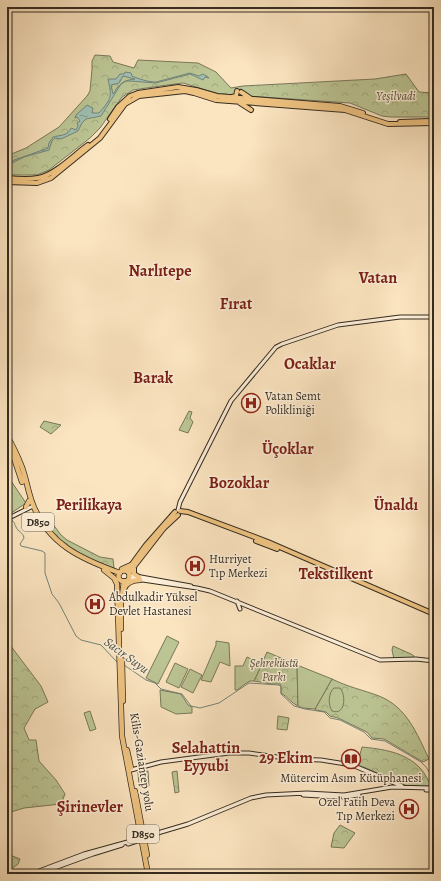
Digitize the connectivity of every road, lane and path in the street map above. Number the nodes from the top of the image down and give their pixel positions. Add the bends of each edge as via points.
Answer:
1 (230, 98) junction
2 (252, 99) junction
3 (238, 102) junction
4 (256, 103) junction
5 (434, 122) edge
6 (7, 178) edge
7 (7, 182) edge
8 (434, 317) edge
9 (7, 436) edge
10 (7, 444) edge
11 (30, 506) junction
12 (178, 512) junction
13 (7, 518) edge
14 (132, 566) junction
15 (106, 570) junction
16 (119, 574) junction
17 (127, 576) junction
18 (140, 578) junction
19 (119, 595) junction
20 (237, 601) junction
21 (240, 609) dead end
22 (434, 615) edge
23 (434, 661) edge
24 (120, 670) junction
25 (131, 770) junction
26 (395, 786) junction
27 (434, 787) edge
28 (434, 790) edge
29 (349, 797) junction
30 (357, 801) dead end
31 (141, 831) junction
32 (143, 840) junction
33 (31, 874) edge
34 (38, 874) edge
35 (149, 874) edge

1 - 2 main road
1 - 2 main road via 239,92
1 - 6 main road via 178,87 138,93 124,100 96,139 57,169 38,178
2 - 5 main road via 340,106 391,122
3 - 4 main road
3 - 4 main road via 252,110
3 - 7 main road via 216,100 185,91 139,96 125,104 100,138 51,178 37,183
4 - 5 main road via 345,110 388,124
8 - 12 main road via 400,317 338,325 282,344 271,352 231,401 180,501
9 - 11 highway, D850 via 22,467
10 - 11 highway, D850 via 18,467
11 - 13 main road
11 - 15 highway, D850 via 51,536
12 - 14 main road via 146,545
12 - 22 main road via 277,549
14 - 15 highway
14 - 17 main road
14 - 18 main road via 134,574
15 - 16 highway, D850
15 - 19 highway, Kilis-Gaziantep yolu / D850 via 114,578
16 - 17 highway
16 - 17 highway via 122,571
17 - 18 main road
17 - 19 highway, Kilis-Gaziantep yolu / D850
18 - 19 highway via 128,583
18 - 20 main road via 197,587
19 - 24 highway, Kilis-Gaziantep yolu / D850
20 - 21 main road
20 - 23 main road via 380,660
24 - 25 highway, Kilis-Gaziantep yolu / D850 via 123,723
24 - 31 highway, Kilis-Gaziantep yolu / D850 via 122,736
25 - 26 main road via 161,762 249,752 347,764 370,771
25 - 31 highway, Kilis-Gaziantep yolu / D850
26 - 27 main road
26 - 32 main road via 350,795 307,793 259,796
28 - 29 main road via 390,788
29 - 30 main road
29 - 32 main road via 262,796
31 - 32 highway, Kilis-Gaziantep yolu / D850
31 - 32 highway via 147,834
32 - 33 main road via 94,851
32 - 34 main road via 93,854
32 - 35 highway, Kilis-Gaziantep yolu / D850

